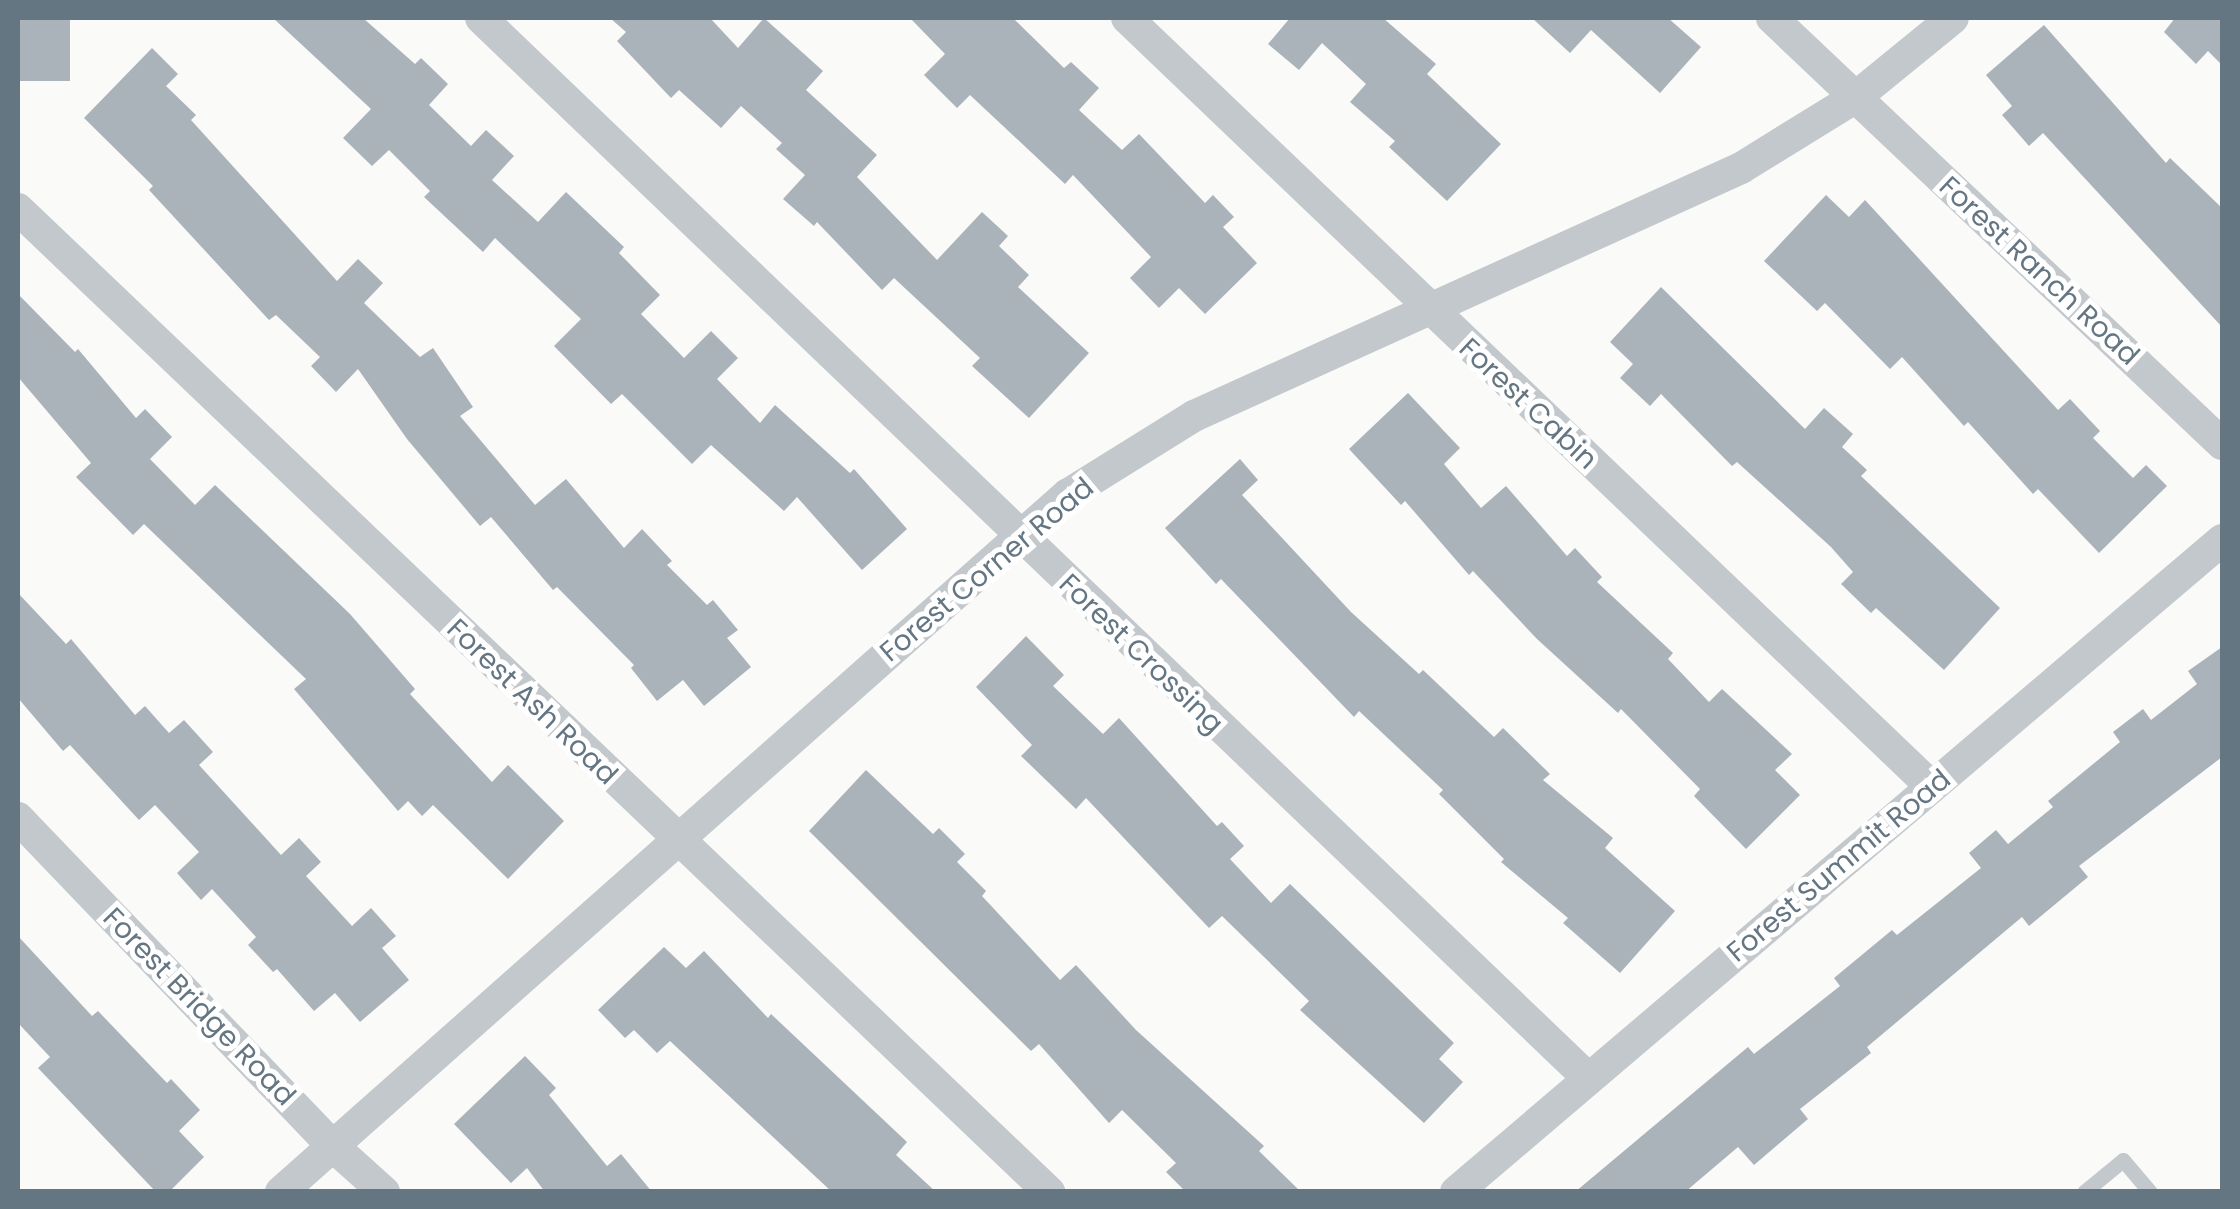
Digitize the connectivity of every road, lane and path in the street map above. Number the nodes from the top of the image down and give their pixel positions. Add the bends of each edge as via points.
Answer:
1 (481, 18) edge
2 (1127, 18) edge
3 (1772, 18) edge
4 (1953, 18) edge
5 (1856, 97) junction
6 (18, 209) edge
7 (1426, 307) junction
8 (2222, 444) edge
9 (1018, 536) junction
10 (2222, 540) edge
11 (1932, 787) junction
12 (18, 818) edge
13 (678, 842) junction
14 (1588, 1078) junction
15 (335, 1148) junction
16 (281, 1192) edge
17 (384, 1192) edge
18 (1049, 1192) edge
19 (1456, 1192) edge
20 (2084, 1192) edge
21 (2150, 1192) edge

1 - 9 street, Forest Crossing
2 - 7 street, Forest Cabin
3 - 5 street, Forest Ranch Road
4 - 5 street, Forest Corner Road
5 - 7 street, Forest Corner Road via 1741,168
5 - 8 street, Forest Ranch Road
6 - 13 street, Forest Ash Road
7 - 9 street, Forest Corner Road via 1194,416 1068,495
7 - 11 street, Forest Cabin
9 - 13 street, Forest Corner Road
9 - 14 street, Forest Crossing
10 - 11 street, Forest Summit Road
11 - 14 street, Forest Summit Road
12 - 15 street, Forest Bridge Road
13 - 15 street, Forest Corner Road
13 - 18 street, Forest Ash Road
14 - 19 street, Forest Summit Road
15 - 16 street, Forest Corner Road
15 - 17 street, Forest Bridge Road
20 - 21 lane via 2124,1160

